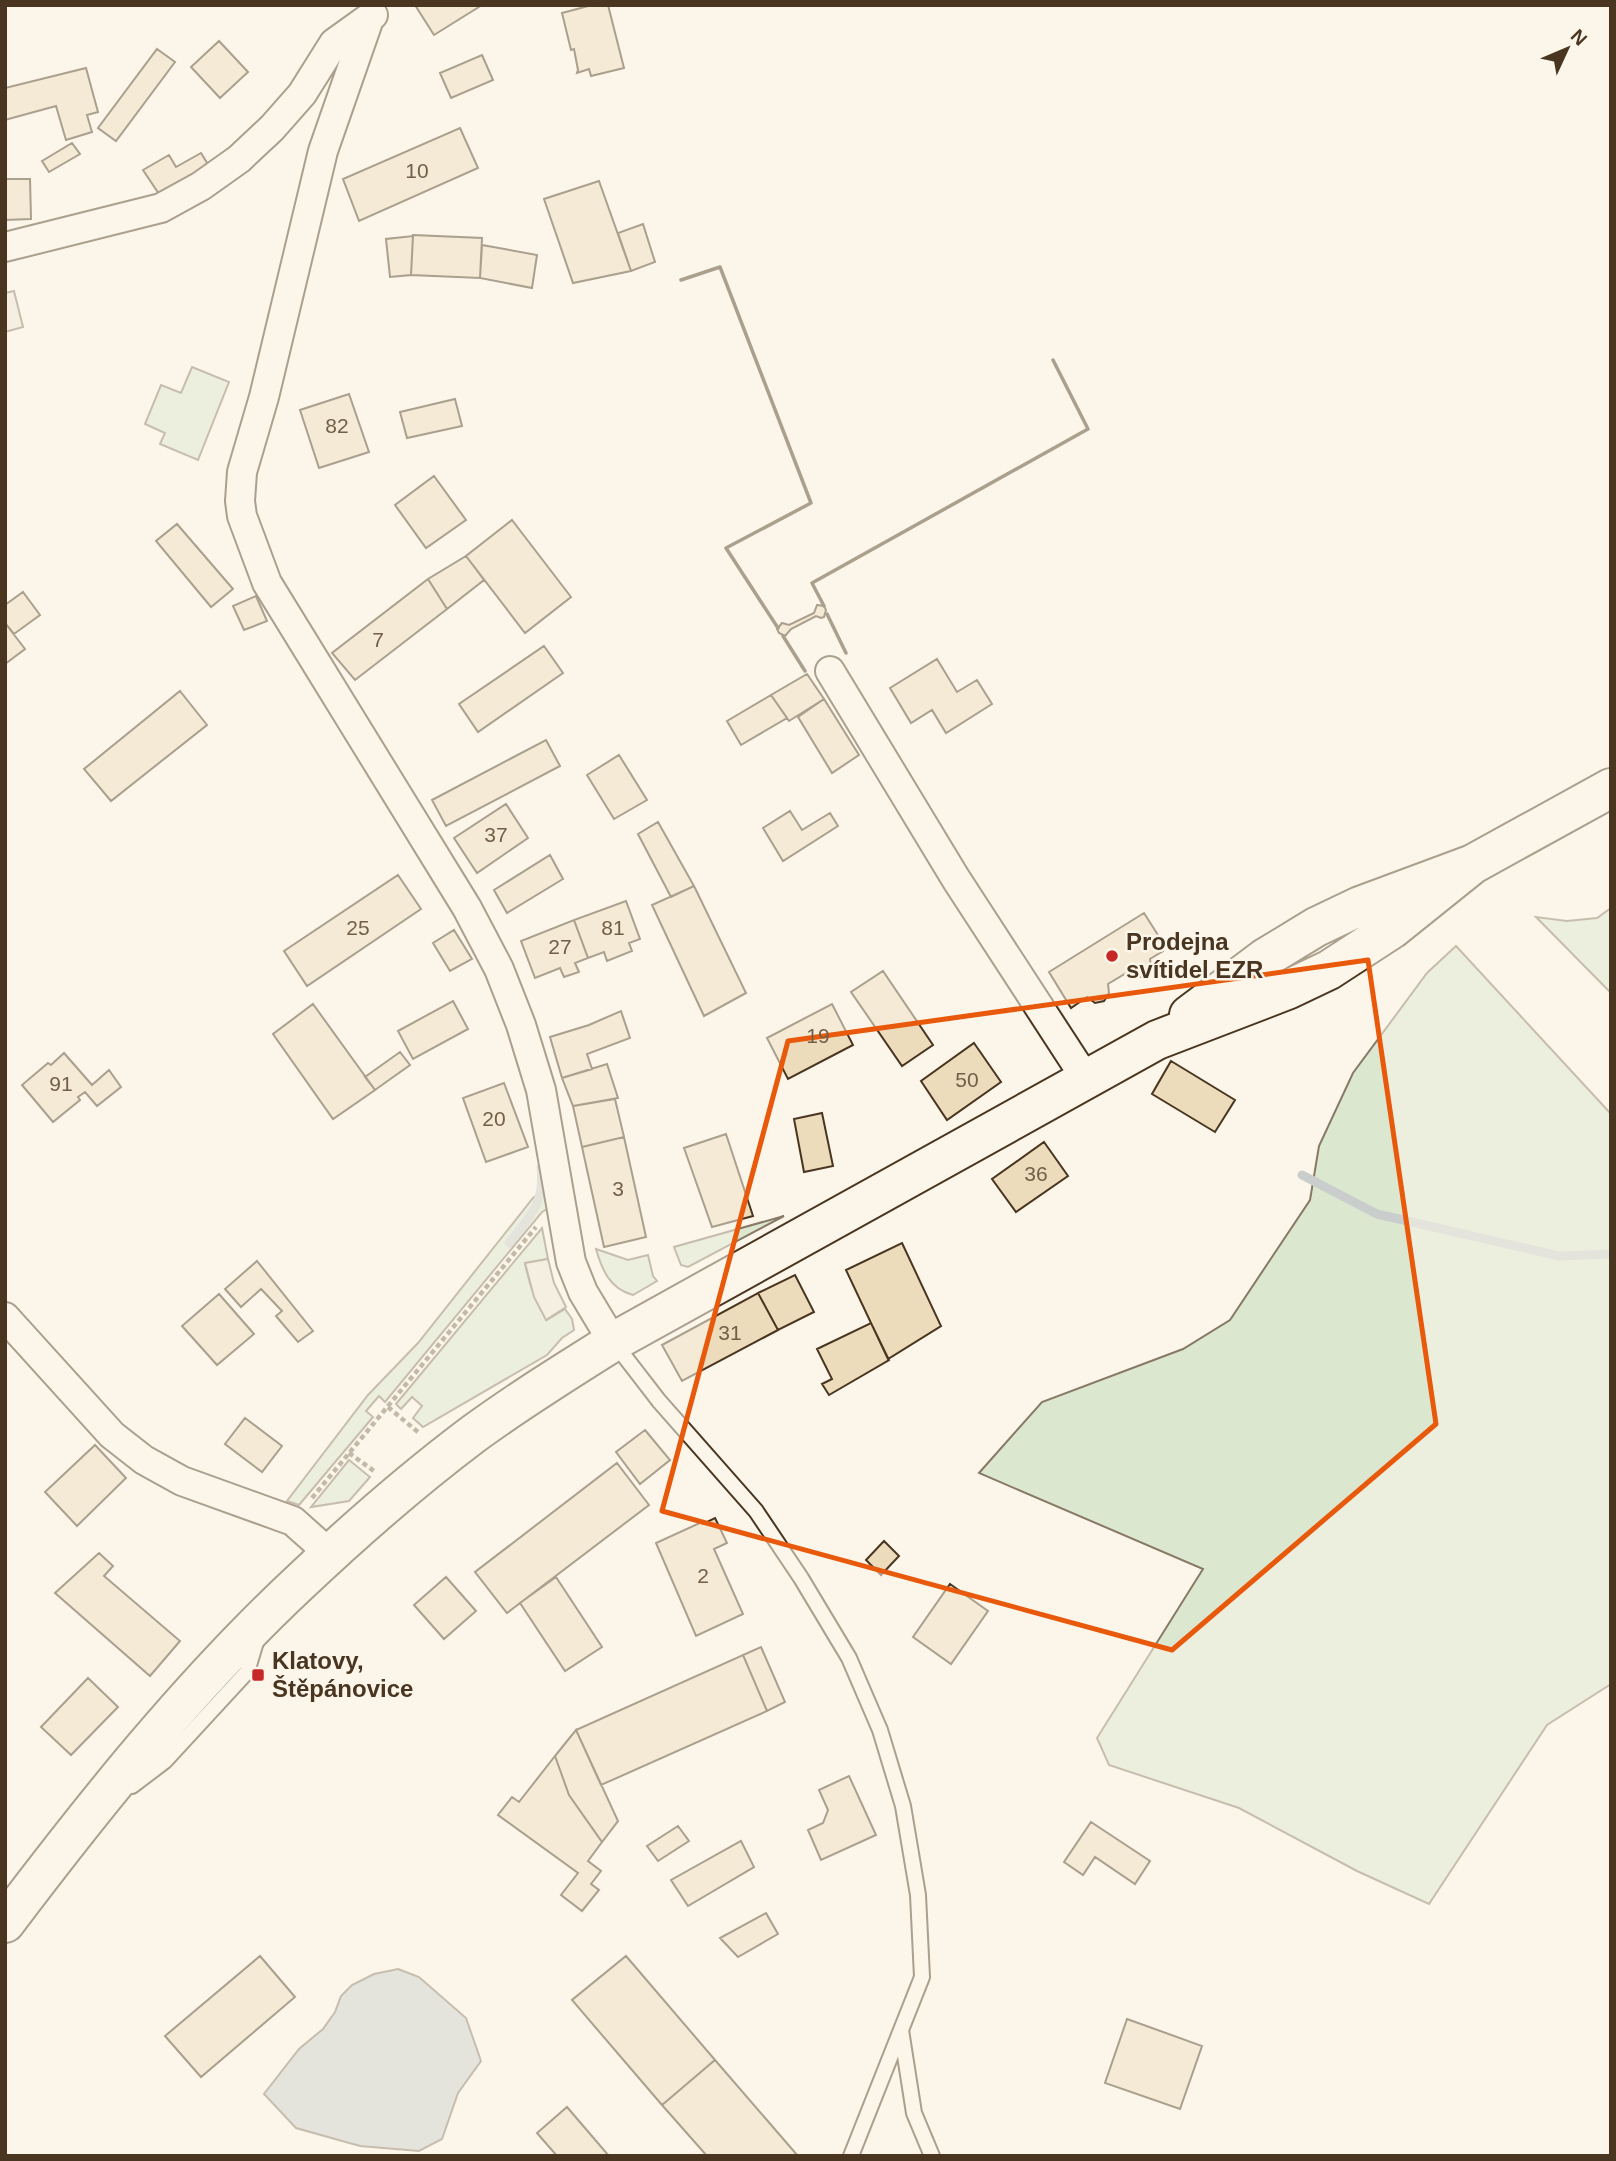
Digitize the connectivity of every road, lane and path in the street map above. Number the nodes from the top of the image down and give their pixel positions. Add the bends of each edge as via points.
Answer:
1 (376, 12) edge
2 (5, 247) edge
3 (830, 671) dead end
4 (1611, 788) edge
5 (1086, 1079) junction
6 (562, 1213) junction
7 (5, 1317) edge
8 (613, 1342) junction
9 (349, 1453) junction
10 (374, 1471) dead end
11 (293, 1521) junction
12 (330, 1554) junction
13 (5, 1923) edge
14 (901, 2029) junction
15 (851, 2156) edge
16 (932, 2156) edge

1 - 2 street via 334,43 302,93 272,128 201,187 161,208
1 - 6 street via 323,151 242,472 242,516 267,583 467,908 499,969 541,1090
3 - 5 street via 956,879
4 - 5 main road via 1473,864 1392,929 1329,970 1157,1040
5 - 8 main road
6 - 8 street via 577,1277
6 - 9 path via 546,1215
7 - 11 street via 112,1435 144,1460 182,1481
8 - 12 main road via 472,1435
8 - 14 lane via 756,1511 849,1658 880,1730 903,1806 919,1895 922,1977
9 - 10 path
9 - 11 path
11 - 12 street
12 - 13 main road via 180,1708
14 - 15 lane
14 - 16 lane via 914,2113

